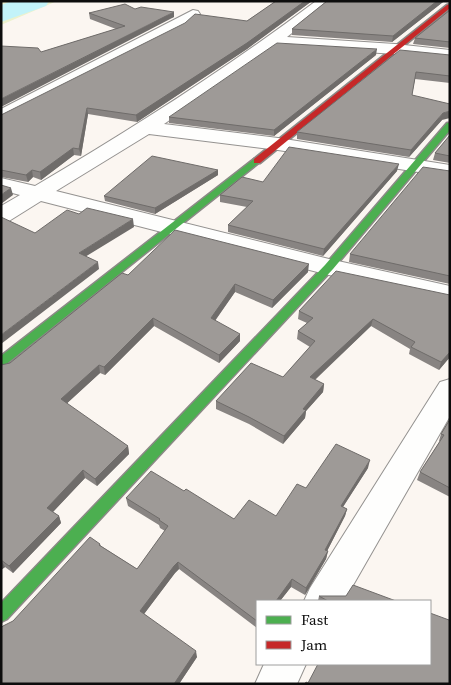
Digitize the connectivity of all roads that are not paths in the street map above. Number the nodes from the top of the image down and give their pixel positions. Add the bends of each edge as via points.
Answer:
1 (325, 1) edge
2 (449, 6) edge
3 (193, 14) edge
4 (273, 41) junction
5 (395, 49) junction
6 (450, 55) edge
7 (1, 116) edge
8 (450, 125) edge
9 (146, 128) junction
10 (278, 144) junction
11 (414, 166) junction
12 (450, 171) edge
13 (1, 184) edge
14 (37, 194) junction
15 (1, 216) edge
16 (170, 228) junction
17 (329, 267) junction
18 (450, 294) edge
19 (1, 362) edge
20 (450, 390) edge
21 (324, 600) edge
22 (1, 614) edge
23 (285, 665) edge
24 (275, 684) edge

1 - 4 street
2 - 5 street
3 - 7 street
4 - 5 street
4 - 9 street
5 - 6 street
5 - 10 street
8 - 11 street
9 - 10 street
9 - 14 street
10 - 11 street
10 - 16 street
11 - 12 street
11 - 17 street
13 - 14 street
14 - 15 street
14 - 16 street
16 - 17 street
16 - 19 street
17 - 18 street
17 - 22 street
20 - 21 street
23 - 24 street

